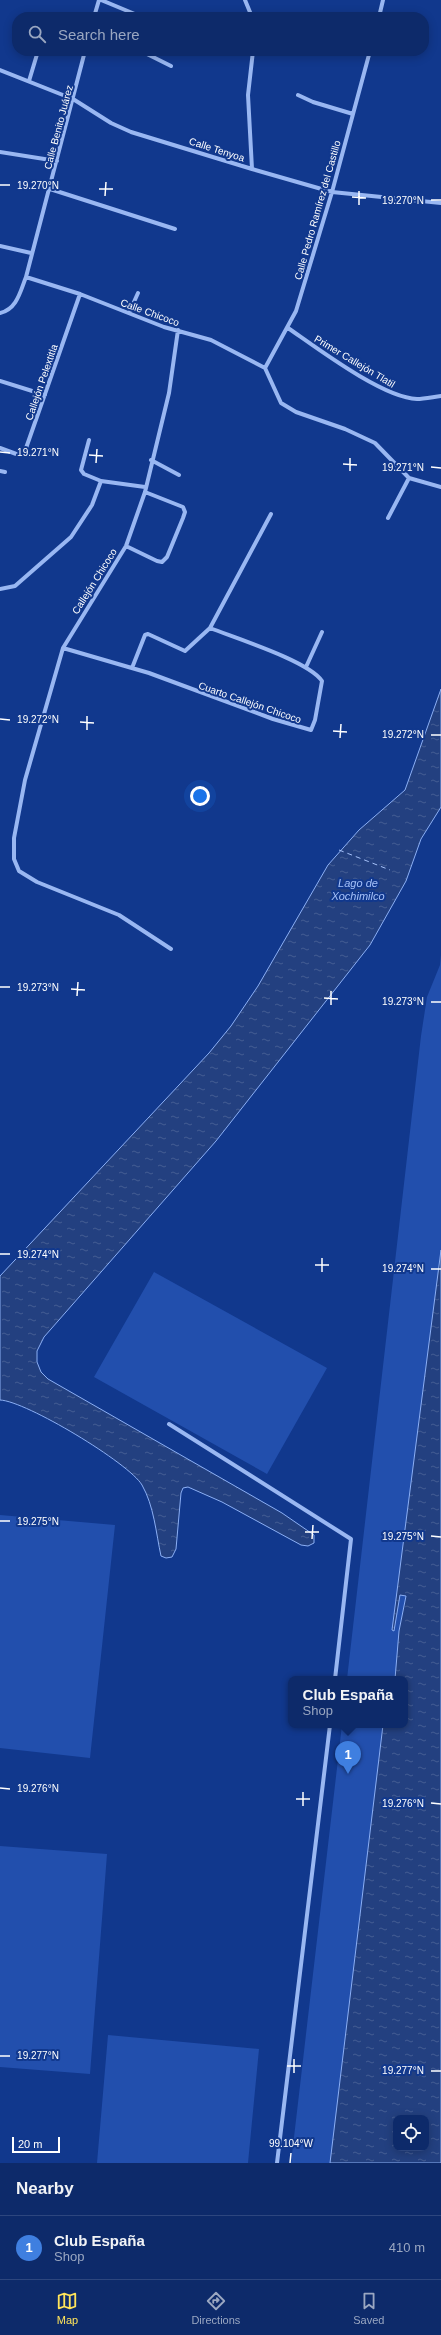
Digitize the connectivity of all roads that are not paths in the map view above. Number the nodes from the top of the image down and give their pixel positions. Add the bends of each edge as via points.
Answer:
1 (100, 0) edge
2 (245, 0) edge
3 (383, 0) edge
4 (96, 12) edge
5 (130, 12) edge
6 (250, 12) edge
7 (380, 12) edge
8 (36, 56) edge
9 (84, 56) edge
10 (151, 56) edge
11 (252, 56) edge
12 (369, 56) edge
13 (171, 66) dead end
14 (0, 70) edge
15 (29, 81) junction
16 (298, 95) dead end
17 (74, 100) junction
18 (353, 114) junction
19 (0, 152) edge
20 (57, 161) junction
21 (252, 169) junction
22 (50, 189) junction
23 (332, 192) junction
24 (441, 203) edge
25 (174, 229) dead end
26 (0, 246) edge
27 (31, 253) junction
28 (26, 277) junction
29 (138, 292) dead end
30 (80, 294) junction
31 (0, 313) edge
32 (129, 313) junction
33 (288, 328) junction
34 (178, 330) junction
35 (265, 368) junction
36 (0, 381) edge
37 (45, 395) junction
38 (441, 396) edge
39 (89, 440) dead end
40 (0, 448) edge
41 (152, 460) junction
42 (179, 475) dead end
43 (409, 478) junction
44 (101, 481) junction
45 (441, 487) edge
46 (145, 489) junction
47 (271, 514) dead end
48 (388, 518) dead end
49 (126, 546) junction
50 (0, 589) edge
51 (210, 628) junction
52 (322, 632) dead end
53 (63, 648) junction
54 (306, 667) junction
55 (132, 668) junction
56 (171, 949) dead end
57 (169, 1424) dead end
58 (335, 1676) edge
59 (330, 1728) edge
60 (277, 2163) edge

1 - 4 street
1 - 5 street
2 - 6 street
3 - 7 street
8 - 15 street
9 - 17 street, Calle Benito Juárez
10 - 13 street
11 - 21 street via 248,95
12 - 18 street, Calle Pedro Ramírez del Castillo
14 - 15 street, Calle Tenyoa
15 - 17 street, Calle Tenyoa
16 - 18 street
17 - 20 street, Calle Benito Juárez
17 - 21 street, Calle Tenyoa via 131,132
18 - 23 street, Calle Pedro Ramírez del Castillo
19 - 20 street
20 - 22 street, Calle Benito Juárez
21 - 23 street, Calle Tenyoa
22 - 25 street
22 - 27 street, Calle Benito Juárez
23 - 24 street, Calle Tenyoa
23 - 33 street, Calle Pedro Ramírez del Castillo via 298,304
26 - 27 street
27 - 28 street, Calle Benito Juárez
28 - 30 street, Calle Chicoco
28 - 31 street, Calle Benito Juárez via 16,303 10,310
29 - 32 street
30 - 32 street, Calle Chicoco
30 - 37 street, Callejón Pelextitla
32 - 34 street, Calle Chicoco
33 - 35 street, Calle Pedro Ramírez del Castillo
33 - 38 street, Primer Callejón Tlatil via 392,393 416,399
34 - 35 street, Calle Chicoco via 211,340
34 - 41 street, Callejón Chicoco via 170,386
35 - 43 street via 281,402 296,412 345,429 375,443
36 - 37 street
37 - 40 street, Callejón Pelextitla via 25,451 19,454
39 - 44 street via 81,470 84,474
41 - 42 street
41 - 46 street, Callejón Chicoco
43 - 45 street
43 - 48 street
44 - 46 street
44 - 50 street via 92,505 71,536 15,586
46 - 49 street, Callejón Chicoco
46 - 49 street via 183,507 183,518 167,557 162,562
47 - 51 street
49 - 53 street, Callejón Chicoco
51 - 54 street, Cuarto Callejón Chicoco
51 - 55 street via 185,651 148,634 145,635
52 - 54 street
53 - 55 street, Cuarto Callejón Chicoco
53 - 56 street, Callejón Chicoco via 25,780 14,838 14,859 19,871 37,882 119,915
54 - 55 street, Cuarto Callejón Chicoco via 322,681 315,720 310,730
57 - 58 street via 351,1539
59 - 60 street

